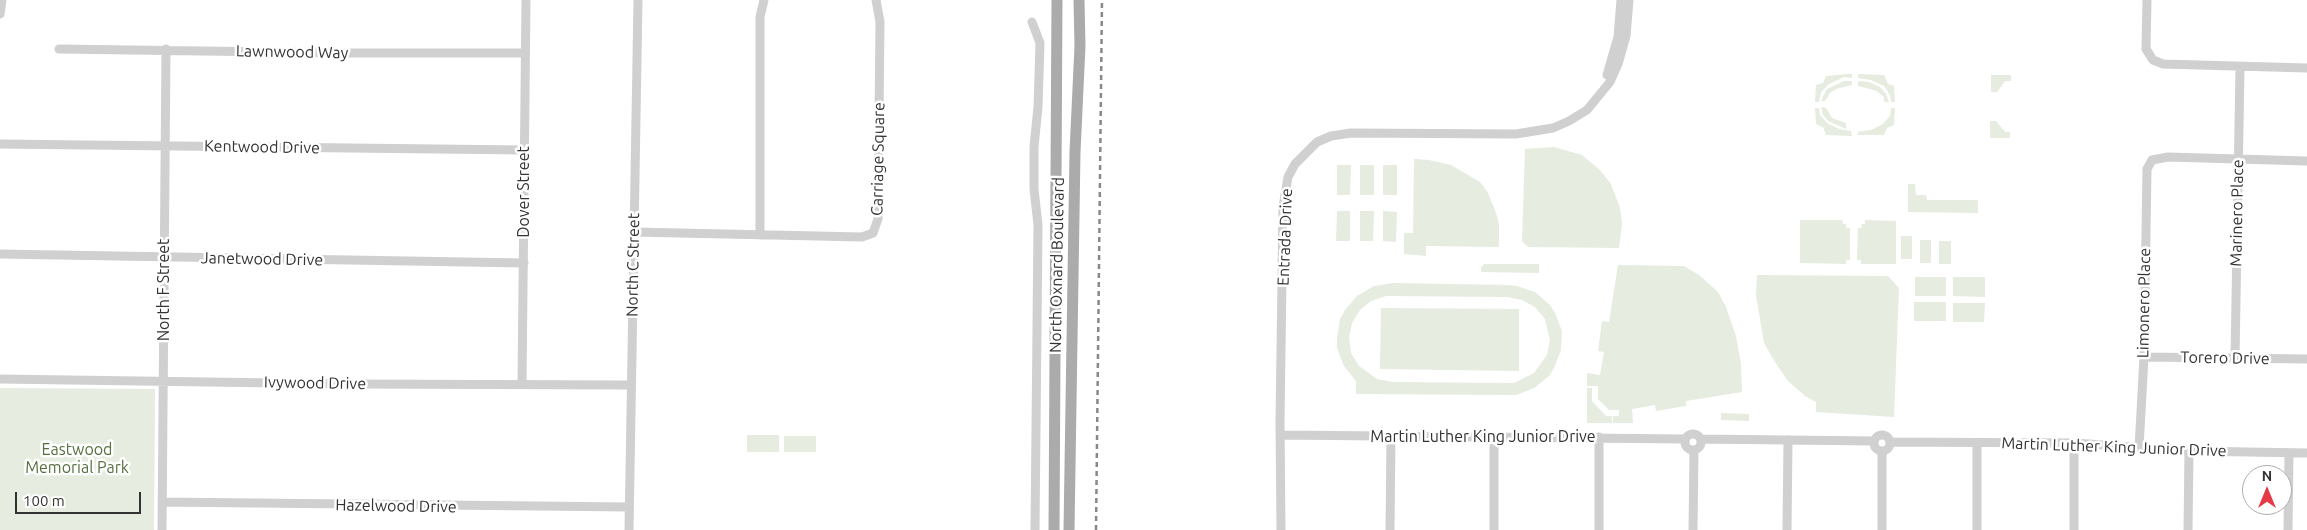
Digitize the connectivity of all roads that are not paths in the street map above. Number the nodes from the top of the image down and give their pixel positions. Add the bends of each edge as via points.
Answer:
1 (2, 0) edge
2 (526, 0) edge
3 (638, 0) edge
4 (764, 0) edge
5 (876, 0) edge
6 (1057, 0) edge
7 (1079, 0) edge
8 (1621, 0) edge
9 (1629, 0) edge
10 (2147, 0) edge
11 (0, 14) edge
12 (1032, 22) dead end
13 (59, 49) dead end
14 (166, 49) junction
15 (525, 53) junction
16 (2240, 68) junction
17 (2307, 68) edge
18 (1587, 110) junction
19 (0, 144) edge
20 (165, 146) junction
21 (524, 150) junction
22 (2238, 159) junction
23 (2307, 161) edge
24 (1055, 164) junction
25 (1075, 180) junction
26 (634, 232) junction
27 (760, 235) junction
28 (0, 254) edge
29 (163, 257) junction
30 (524, 263) junction
31 (2144, 357) junction
32 (2235, 358) junction
33 (2307, 359) edge
34 (0, 378) edge
35 (163, 380) junction
36 (522, 384) junction
37 (631, 385) junction
38 (1280, 435) junction
39 (1390, 436) junction
40 (1494, 437) junction
41 (1599, 438) junction
42 (1685, 439) junction
43 (1701, 439) junction
44 (1788, 440) junction
45 (1874, 441) junction
46 (1890, 442) junction
47 (1977, 443) junction
48 (2074, 443) junction
49 (2139, 448) junction
50 (1694, 450) junction
51 (2189, 451) junction
52 (1882, 452) junction
53 (2289, 452) junction
54 (2307, 453) edge
55 (162, 502) junction
56 (629, 507) junction
57 (162, 530) edge
58 (629, 530) edge
59 (1036, 530) edge
60 (1054, 530) edge
61 (1069, 530) edge
62 (1281, 530) edge
63 (1390, 530) edge
64 (1494, 530) edge
65 (1599, 530) edge
66 (1693, 530) edge
67 (1787, 530) edge
68 (1882, 530) edge
69 (1976, 530) edge
70 (2074, 530) edge
71 (2188, 530) edge
72 (2288, 530) edge

1 - 11 street
2 - 15 street, Dover Street
3 - 26 street, North C Street
4 - 27 street via 760,17
5 - 27 street, Carriage Square via 880,22 877,227 873,233 862,237
6 - 24 main road, North Oxnard Boulevard
7 - 25 main road, North Oxnard Boulevard
8 - 18 street via 1618,38 1611,66
9 - 18 street, Entrada Drive via 1626,36 1618,64 1610,82
10 - 16 street via 2146,49 2154,60 2173,66
12 - 59 street via 1040,43 1034,147 1038,225
13 - 14 street, Lawnwood Way
14 - 15 street, Lawnwood Way via 347,54
14 - 20 street, North F Street
15 - 21 street, Dover Street
16 - 17 street
16 - 22 street, Marinero Place
18 - 38 street, Entrada Drive via 1553,128 1536,132 1351,133 1331,136 1304,153 1288,177 1284,192
19 - 20 street, Kentwood Drive
20 - 21 street, Kentwood Drive
20 - 29 street, North F Street
21 - 30 street, Dover Street
22 - 23 street
22 - 31 street, Limonero Place via 2168,156 2152,160 2147,169
22 - 32 street, Marinero Place
24 - 25 main road
24 - 60 main road, North Oxnard Boulevard
25 - 61 main road, North Oxnard Boulevard
26 - 27 street, Carriage Square
26 - 37 street, North C Street
28 - 29 street, Janetwood Drive
29 - 30 street, Janetwood Drive
29 - 35 street, North F Street
30 - 36 street, Dover Street
31 - 32 street, Torero Drive
31 - 49 street, Limonero Place
32 - 33 street, Torero Drive
34 - 35 street, Ivywood Drive
35 - 36 street, Ivywood Drive
35 - 55 street, North F Street
36 - 37 street, Ivywood Drive
37 - 56 street, North C Street
38 - 39 street, Martin Luther King Junior Drive
38 - 62 street, Entrada Drive
39 - 40 street, Martin Luther King Junior Drive
39 - 63 street
40 - 41 street, Martin Luther King Junior Drive
40 - 64 street
41 - 42 street, Martin Luther King Junior Drive
41 - 65 street
42 - 43 street via 1694,434
42 - 50 street via 1686,447
43 - 44 street
43 - 50 street via 1700,446
44 - 45 street
44 - 67 street
45 - 46 street via 1884,435
45 - 52 street via 1875,448
46 - 47 street, Martin Luther King Junior Drive
46 - 52 street via 1887,450
47 - 48 street, Martin Luther King Junior Drive
47 - 69 street
48 - 49 street, Martin Luther King Junior Drive
48 - 70 street
49 - 51 street, Martin Luther King Junior Drive
50 - 66 street
51 - 53 street, Martin Luther King Junior Drive
51 - 71 street
52 - 68 street
53 - 54 street, Martin Luther King Junior Drive
53 - 72 street
55 - 56 street, Hazelwood Drive
55 - 57 street, North F Street
56 - 58 street, North C Street

